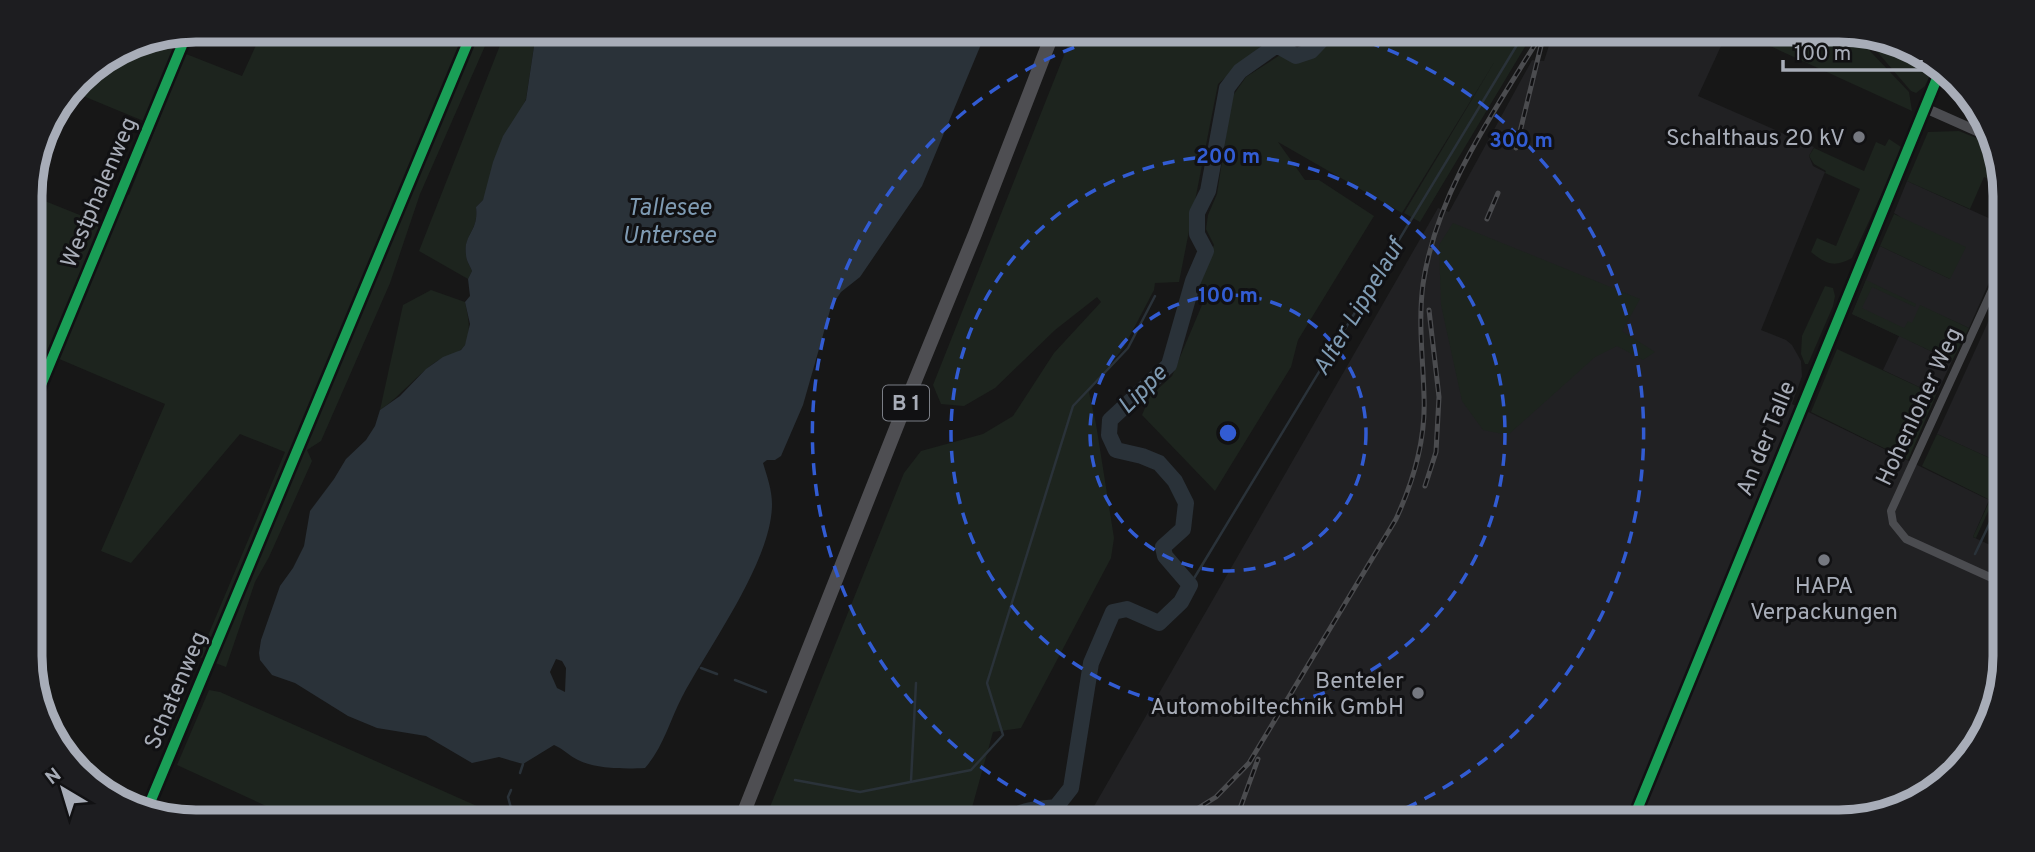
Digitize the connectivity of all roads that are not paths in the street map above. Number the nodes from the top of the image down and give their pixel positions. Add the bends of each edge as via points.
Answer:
1 (1049, 42) edge
2 (183, 43) edge
3 (1937, 78) edge
4 (1925, 108) junction
5 (1976, 127) edge
6 (1993, 288) edge
7 (42, 383) edge
8 (1993, 579) edge
9 (241, 583) dead end
10 (150, 803) edge
11 (745, 810) edge
12 (1637, 810) edge

1 - 11 highway, B 1
2 - 7 street, Westphalenweg
3 - 4 street, An der Talle
4 - 5 street
4 - 12 street, An der Talle
6 - 8 street, Hohenloher Weg via 1891,511 1893,523 1906,539
9 - 10 street, Schatenweg

